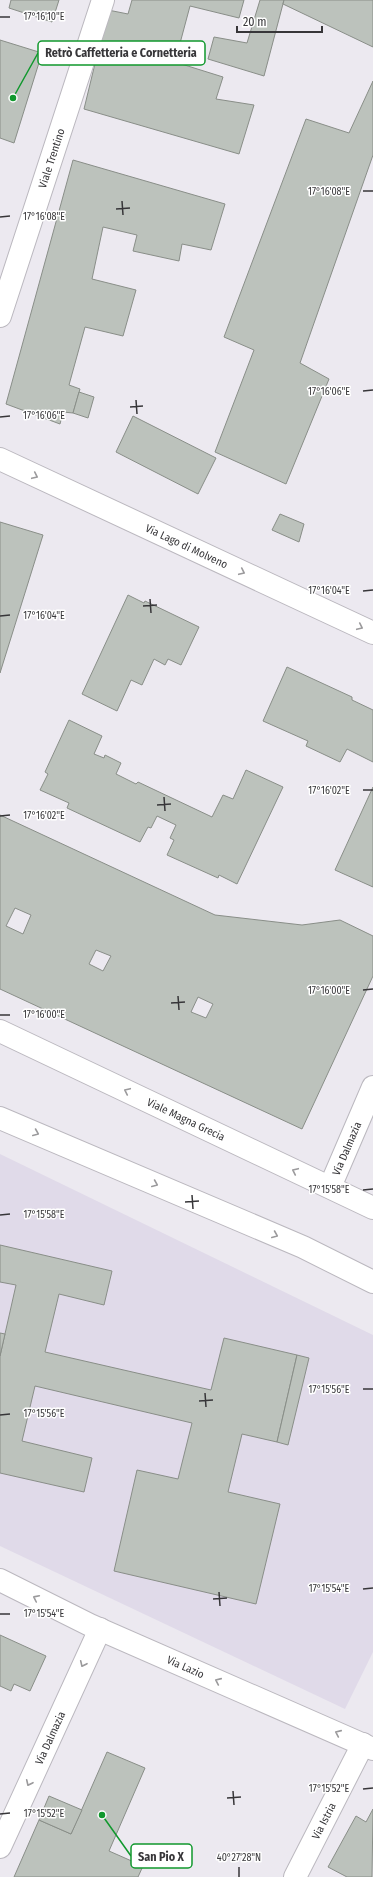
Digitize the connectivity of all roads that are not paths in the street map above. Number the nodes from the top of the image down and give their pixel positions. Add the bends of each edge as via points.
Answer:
1 (103, 0) edge
2 (0, 316) edge
3 (0, 459) edge
4 (373, 633) edge
5 (0, 1030) edge
6 (373, 1087) edge
7 (0, 1118) edge
8 (330, 1187) junction
9 (373, 1208) edge
10 (373, 1282) edge
11 (0, 1580) edge
12 (100, 1629) junction
13 (368, 1747) edge
14 (0, 1847) edge
15 (295, 1877) edge

1 - 2 street, Viale Trentino
3 -> 4 street, Via Lago di Molveno
8 -> 5 street, Viale Magna Grecia
6 - 8 street, Via Dalmazia
7 -> 10 street via 303,1247
8 - 9 street, Viale Magna Grecia
12 -> 11 street, Via Lazio
13 -> 12 street, Via Lazio
12 -> 14 street, Via Dalmazia
13 - 15 street, Via Istria

